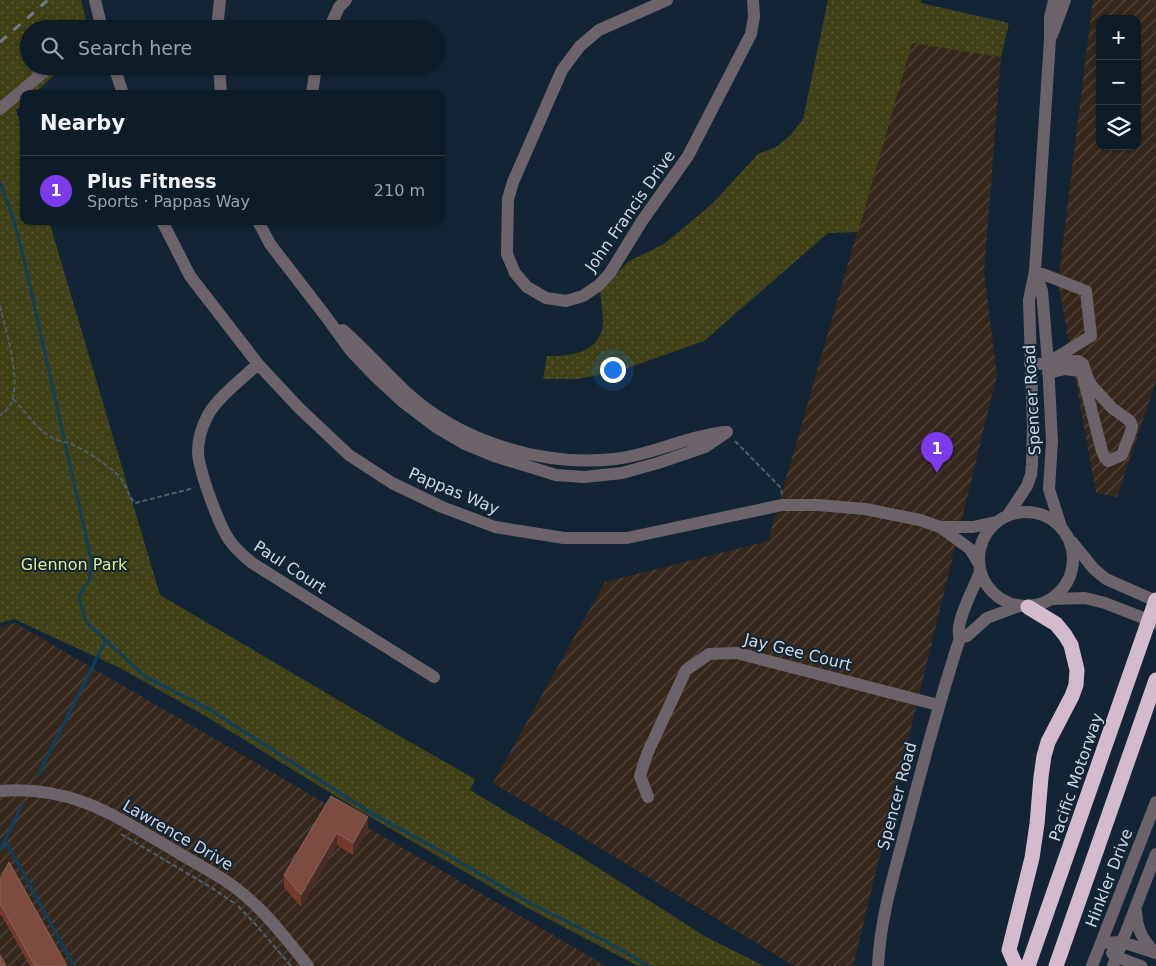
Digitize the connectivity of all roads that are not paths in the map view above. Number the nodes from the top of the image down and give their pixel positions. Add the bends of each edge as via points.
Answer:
1 (95, 0) edge
2 (220, 0) edge
3 (346, 0) edge
4 (666, 0) edge
5 (753, 0) edge
6 (1054, 0) edge
7 (1065, 0) edge
8 (100, 20) edge
9 (218, 20) edge
10 (333, 20) edge
11 (1050, 39) junction
12 (40, 75) edge
13 (117, 75) edge
14 (220, 75) edge
15 (315, 75) edge
16 (23, 90) edge
17 (122, 90) edge
18 (221, 90) edge
19 (313, 90) edge
20 (20, 92) edge
21 (0, 109) edge
22 (164, 225) edge
23 (260, 225) edge
24 (1035, 271) junction
25 (324, 314) junction
26 (258, 364) junction
27 (1030, 364) junction
28 (1048, 368) junction
29 (1008, 515) junction
30 (996, 522) junction
31 (940, 527) junction
32 (1064, 531) junction
33 (980, 568) junction
34 (1052, 599) junction
35 (1156, 600) edge
36 (1023, 606) junction
37 (1156, 623) edge
38 (960, 638) junction
39 (434, 677) dead end
40 (1156, 680) edge
41 (938, 705) junction
42 (0, 791) edge
43 (648, 797) dead end
44 (1156, 802) edge
45 (1156, 854) edge
46 (1136, 906) junction
47 (1122, 942) junction
48 (1100, 943) junction
49 (1155, 953) edge
50 (1115, 961) edge
51 (308, 966) edge
52 (878, 966) edge
53 (1016, 966) edge
54 (1028, 966) edge
55 (1056, 966) edge
56 (1092, 966) edge
57 (1141, 966) edge

1 - 8 street
2 - 9 street
3 - 10 street
4 - 5 street, John Francis Drive via 599,30 580,46 562,70 512,182 508,200 507,254 515,273 527,287 546,298 566,301 583,296 599,286 610,273 688,156 751,34
6 - 11 street, Spencer Road
7 - 11 street, Spencer Road
11 - 24 street, Spencer Road
12 - 16 street
13 - 17 street
14 - 18 street
15 - 19 street
20 - 21 street
22 - 26 street, Pappas Way via 190,276
23 - 25 street via 270,244
24 - 27 street, Spencer Road via 1029,300
24 - 28 street, Spencer Road via 1042,291
24 - 28 street via 1086,291 1088,301 1091,336
25 - 25 street via 406,392 465,431 497,445 556,460 588,461 631,457 711,433 727,432 705,448 622,473 584,477 556,475 494,456 436,427 375,376 351,351
26 - 31 street, Pappas Way via 349,455 392,483 495,527 564,538 627,538 782,505 818,504 865,508
26 - 39 street, Paul Court via 212,409 199,443 200,464 221,526 234,546 252,563
27 - 28 street
27 - 29 street, Spencer Road via 1031,475
28 - 28 street via 1078,361 1083,364 1091,385 1112,408 1130,421 1132,427 1122,456 1108,461 1105,458 1082,374 1073,369
28 - 32 street, Spencer Road via 1052,441 1050,489
29 - 30 street
29 - 32 street via 1036,513 1050,518
30 - 31 street, Pappas Way via 973,527
30 - 33 street via 980,548
31 - 33 street, Pappas Way via 970,549
32 - 34 street via 1074,563 1063,590
32 - 35 street via 1094,570 1106,579
33 - 36 street via 994,595
33 - 38 street, Spencer Road via 962,613 957,633
34 - 36 street
34 - 37 street via 1098,601
35 - 54 highway, Pacific Motorway
36 - 38 street via 987,618 967,636
36 - 53 highway via 1053,622 1065,635 1078,670 1072,696 1044,756 1032,858 1009,950
38 - 41 street, Spencer Road
40 - 55 highway
41 - 43 street, Jay Gee Court via 737,653 709,654 686,670 647,754 640,776
41 - 52 street, Spencer Road via 888,899
42 - 51 street, Lawrence Drive via 48,792 98,807 242,893
44 - 48 street, Hinkler Drive
45 - 46 street
46 - 47 street
46 - 49 street via 1137,927
47 - 48 street
47 - 49 street
47 - 50 street
48 - 50 street
48 - 56 street, Hinkler Drive
50 - 57 street

